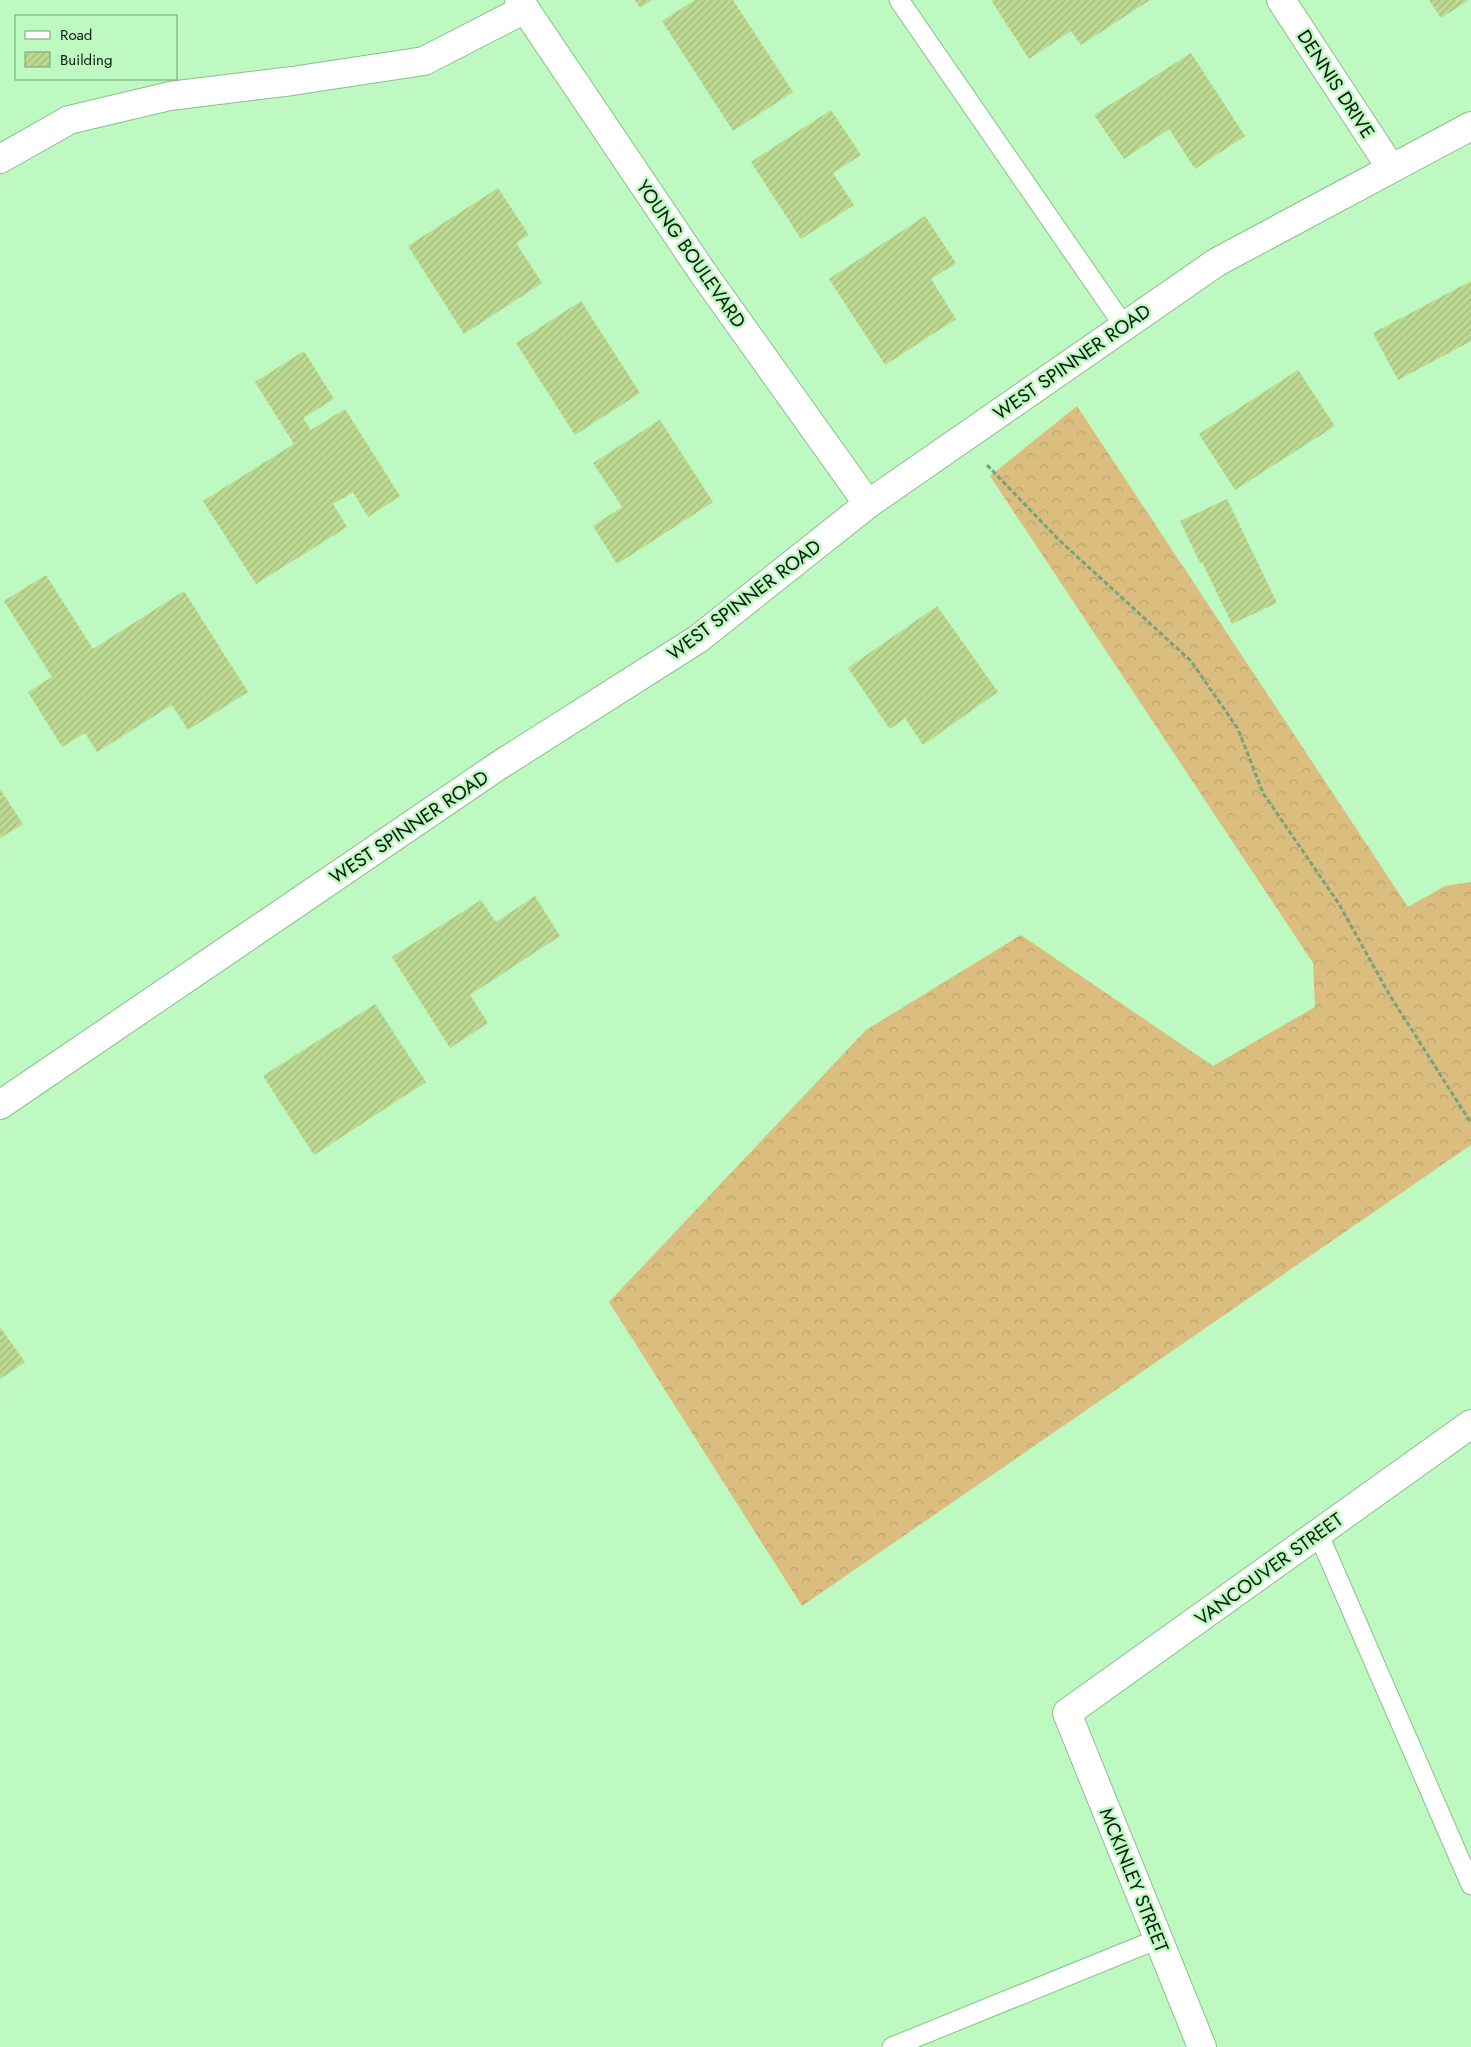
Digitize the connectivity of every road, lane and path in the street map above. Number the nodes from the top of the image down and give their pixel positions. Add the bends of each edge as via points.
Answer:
1 (899, 0) edge
2 (1281, 0) edge
3 (522, 5) edge
4 (1471, 126) edge
5 (0, 159) edge
6 (1391, 168) junction
7 (1124, 326) junction
8 (963, 439) junction
9 (868, 504) junction
10 (0, 1105) edge
11 (1471, 1123) edge
12 (1471, 1424) edge
13 (1318, 1533) junction
14 (1067, 1713) joint
15 (1471, 1886) edge
16 (1158, 1939) junction
17 (892, 2047) edge
18 (1202, 2047) edge

1 - 7 lane
2 - 6 street, DENNIS DRIVE
3 - 5 street via 424,61 170,96 69,120
3 - 9 street, YOUNG BOULEVARD via 703,273
4 - 6 street, WEST SPINNER ROAD
6 - 7 street, WEST SPINNER ROAD via 1217,262
7 - 8 street, WEST SPINNER ROAD
8 - 9 street, WEST SPINNER ROAD
8 - 11 path via 1058,540 1191,661 1238,729 1264,793 1339,904 1389,994
9 - 10 street, WEST SPINNER ROAD via 698,638 498,766
12 - 13 street, VANCOUVER STREET
13 - 14 street, VANCOUVER STREET
13 - 15 lane
14 - 16 street, MCKINLEY STREET
16 - 17 lane
16 - 18 street, MCKINLEY STREET

